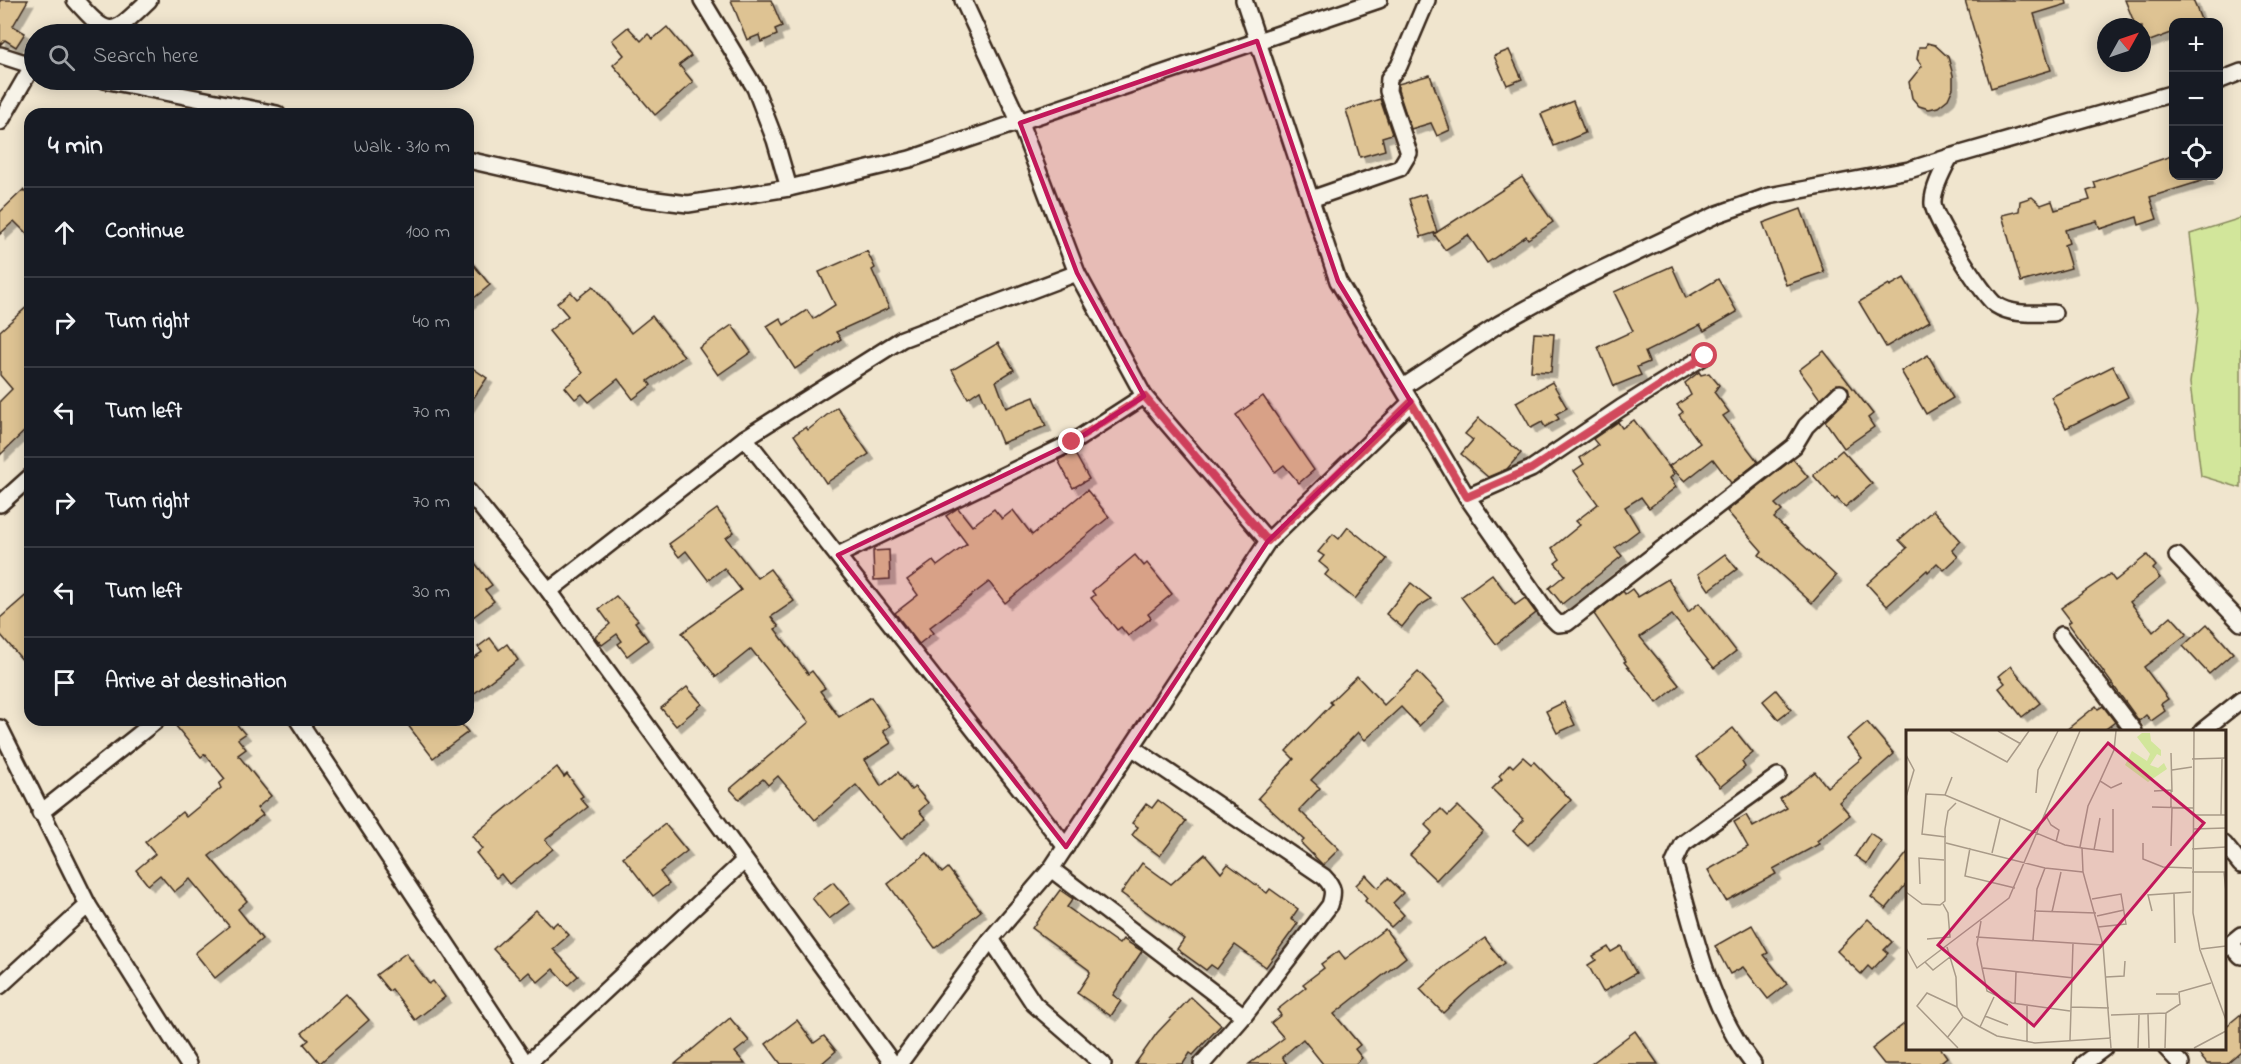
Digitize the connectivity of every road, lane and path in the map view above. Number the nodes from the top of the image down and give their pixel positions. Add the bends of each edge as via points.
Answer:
1 (75, 0) edge
2 (149, 0) edge
3 (702, 0) edge
4 (963, 0) edge
5 (1244, 0) edge
6 (1378, 0) edge
7 (1427, 0) edge
8 (99, 24) edge
9 (124, 24) edge
10 (1257, 41) junction
11 (0, 55) edge
12 (24, 62) edge
13 (2241, 72) edge
14 (2223, 79) edge
15 (24, 82) edge
16 (173, 90) edge
17 (2169, 94) edge
18 (251, 108) edge
19 (0, 122) edge
20 (1020, 123) junction
21 (1950, 157) junction
22 (474, 161) edge
23 (789, 188) junction
24 (1311, 199) junction
25 (1077, 273) junction
26 (2054, 313) dead end
27 (1705, 356) dead end
28 (1403, 387) junction
29 (1840, 393) dead end
30 (1144, 396) junction
31 (1411, 402) junction
32 (745, 438) junction
33 (24, 482) edge
34 (1467, 497) junction
35 (474, 498) edge
36 (0, 504) edge
37 (1268, 541) junction
38 (838, 555) junction
39 (2177, 556) dead end
40 (549, 591) junction
41 (2241, 623) edge
42 (2061, 635) dead end
43 (2241, 700) edge
44 (149, 726) edge
45 (302, 726) edge
46 (0, 728) edge
47 (2133, 730) edge
48 (2203, 730) edge
49 (1133, 748) junction
50 (1778, 776) dead end
51 (40, 813) junction
52 (2226, 846) edge
53 (1066, 847) junction
54 (744, 861) junction
55 (2241, 865) edge
56 (1051, 869) junction
57 (88, 905) junction
58 (991, 939) junction
59 (2232, 943) edge
60 (2241, 956) edge
61 (0, 986) edge
62 (1244, 1016) junction
63 (2102, 1049) edge
64 (2168, 1049) edge
65 (188, 1064) edge
66 (527, 1064) edge
67 (893, 1064) edge
68 (899, 1064) edge
69 (1103, 1064) edge
70 (1202, 1064) edge
71 (1753, 1064) edge
72 (2083, 1064) edge
73 (2181, 1064) edge

1 - 8 street
2 - 9 street
3 - 23 street via 755,88
4 - 20 street
5 - 10 street
6 - 10 street
7 - 24 street via 1399,66 1389,78 1388,91 1409,153 1406,161 1400,168
10 - 20 street
10 - 24 street
11 - 12 street
13 - 14 street
15 - 19 street
16 - 18 street
17 - 21 street
20 - 23 street via 910,159
20 - 25 street
21 - 26 street via 1932,204 1940,226 1995,304 2019,313
21 - 28 street via 1909,170 1769,196 1718,214 1579,280 1499,324
22 - 23 street via 632,197 688,204
24 - 28 street via 1338,281
25 - 30 street
25 - 32 street via 902,339
27 - 34 street via 1531,469
28 - 31 street
29 - 34 street via 1806,426 1794,446 1567,623 1558,624 1550,616
30 - 37 street
30 - 38 street via 1072,442
31 - 34 street
31 - 37 street
32 - 38 street
32 - 40 street
33 - 36 street
35 - 40 street
37 - 49 street
38 - 53 street
39 - 41 street
40 - 54 street
42 - 47 street
43 - 48 street
44 - 51 street
45 - 66 street
46 - 51 street
49 - 53 street
49 - 62 street via 1332,885 1330,905
50 - 71 street via 1683,844 1674,863 1714,998 1730,1031
51 - 57 street
52 - 55 street
53 - 56 street
54 - 66 street
54 - 67 street
56 - 58 street
56 - 62 street
57 - 61 street
57 - 65 street
58 - 68 street
58 - 69 street via 1034,1004
59 - 60 street
62 - 70 street
63 - 72 street
64 - 73 street

